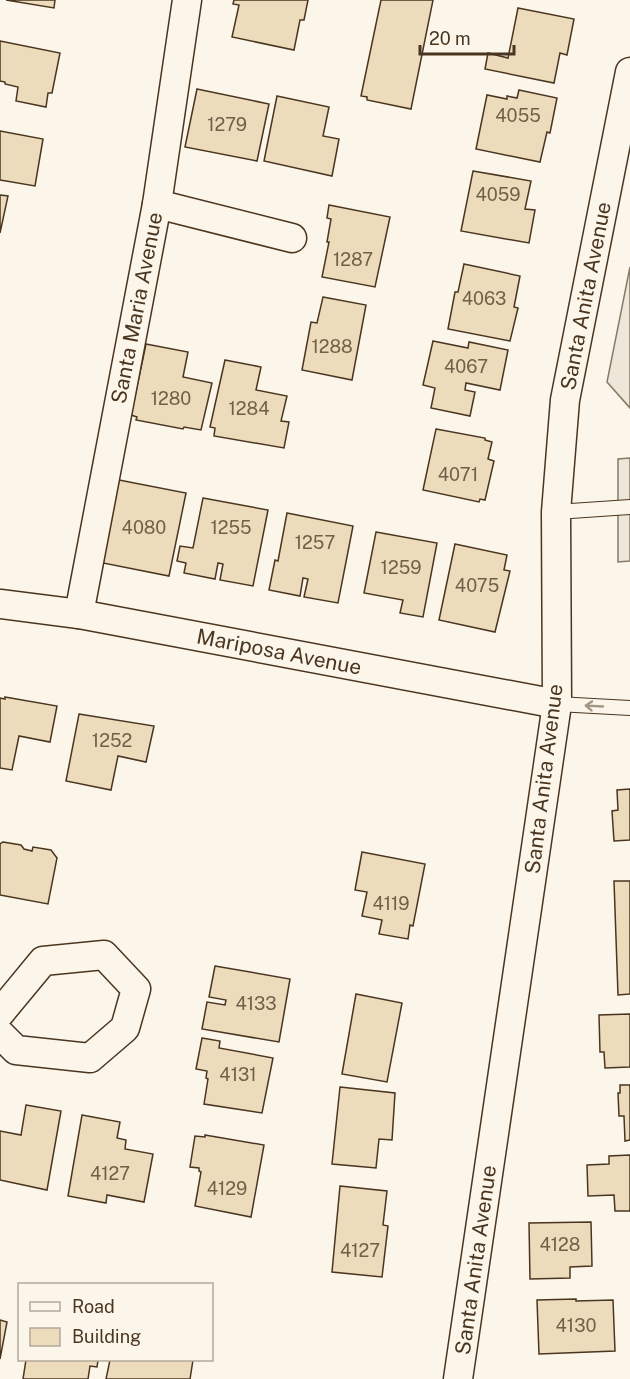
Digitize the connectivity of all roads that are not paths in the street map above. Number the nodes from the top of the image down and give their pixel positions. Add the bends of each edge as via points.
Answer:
1 (188, 0) edge
2 (630, 72) edge
3 (157, 204) junction
4 (292, 238) dead end
5 (630, 507) edge
6 (556, 512) junction
7 (0, 604) edge
8 (79, 614) junction
9 (557, 704) junction
10 (630, 708) edge
11 (0, 1013) edge
12 (0, 1035) edge
13 (458, 1379) edge

1 - 3 street, Santa Maria Avenue
2 - 6 street, Santa Anita Avenue via 565,399
3 - 4 street
3 - 8 street, Santa Maria Avenue
5 - 6 lane
6 - 9 street, Santa Anita Avenue
7 - 8 street, Mariposa Avenue
8 - 9 street, Mariposa Avenue
10 -> 9 lane
9 - 13 street, Santa Anita Avenue
11 - 12 street via 43,961 104,955 136,989 125,1028 90,1058 16,1050

